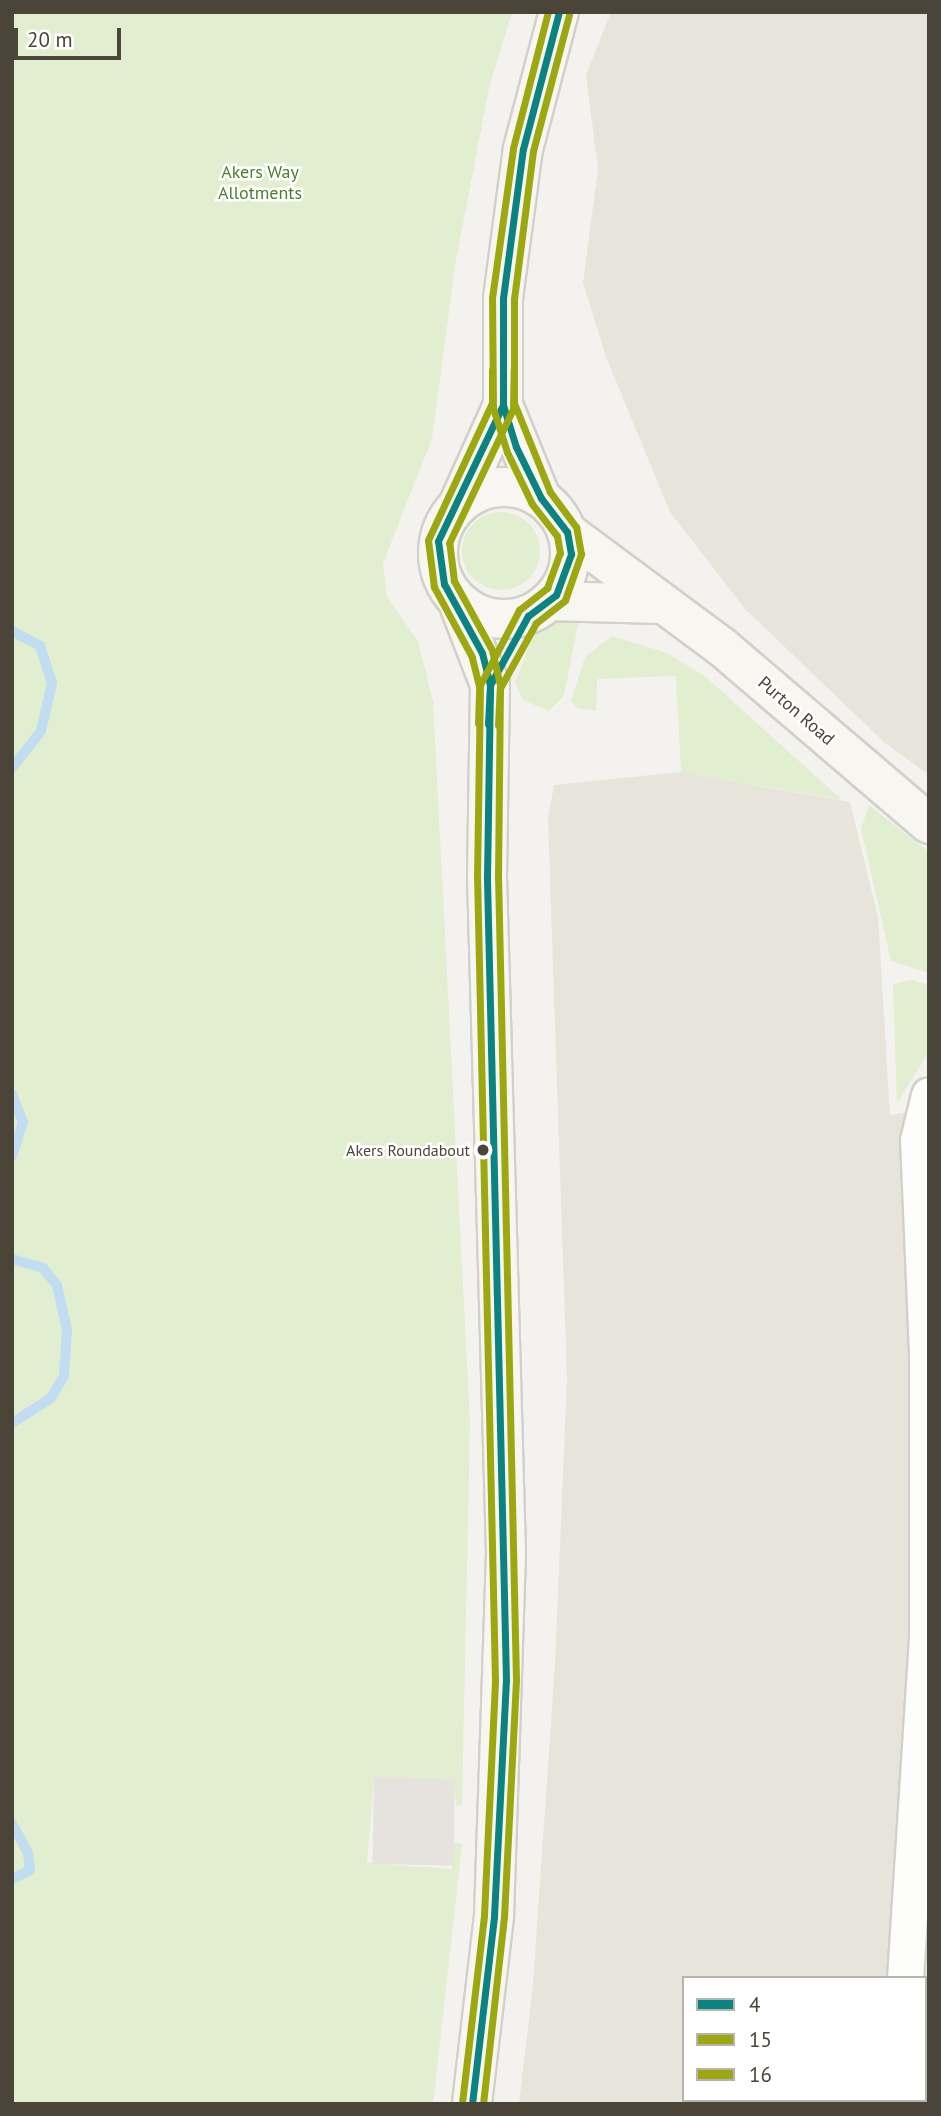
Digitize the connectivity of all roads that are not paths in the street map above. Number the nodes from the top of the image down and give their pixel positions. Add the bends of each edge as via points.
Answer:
1 (559, 12) edge
2 (503, 405) junction
3 (541, 498) junction
4 (459, 503) junction
5 (567, 532) junction
6 (458, 602) junction
7 (660, 604) junction
8 (538, 608) junction
9 (490, 685) junction
10 (929, 824) edge
11 (929, 1095) edge
12 (905, 1976) edge
13 (472, 2104) edge

1 - 2 main road via 523,149 511,221 503,298
2 - 3 main road
2 - 4 main road
3 - 4 main road via 499,486
3 - 5 main road
4 - 6 main road via 438,541 444,584
5 - 7 main road, Purton Road
5 - 8 main road via 567,576
6 - 8 main road via 498,620
6 - 9 main road
7 - 8 main road
7 - 10 main road, Purton Road via 722,647
8 - 9 main road
9 - 13 main road via 487,877 506,1680 494,1916
11 - 12 street via 918,1140 927,1352 927,1635

